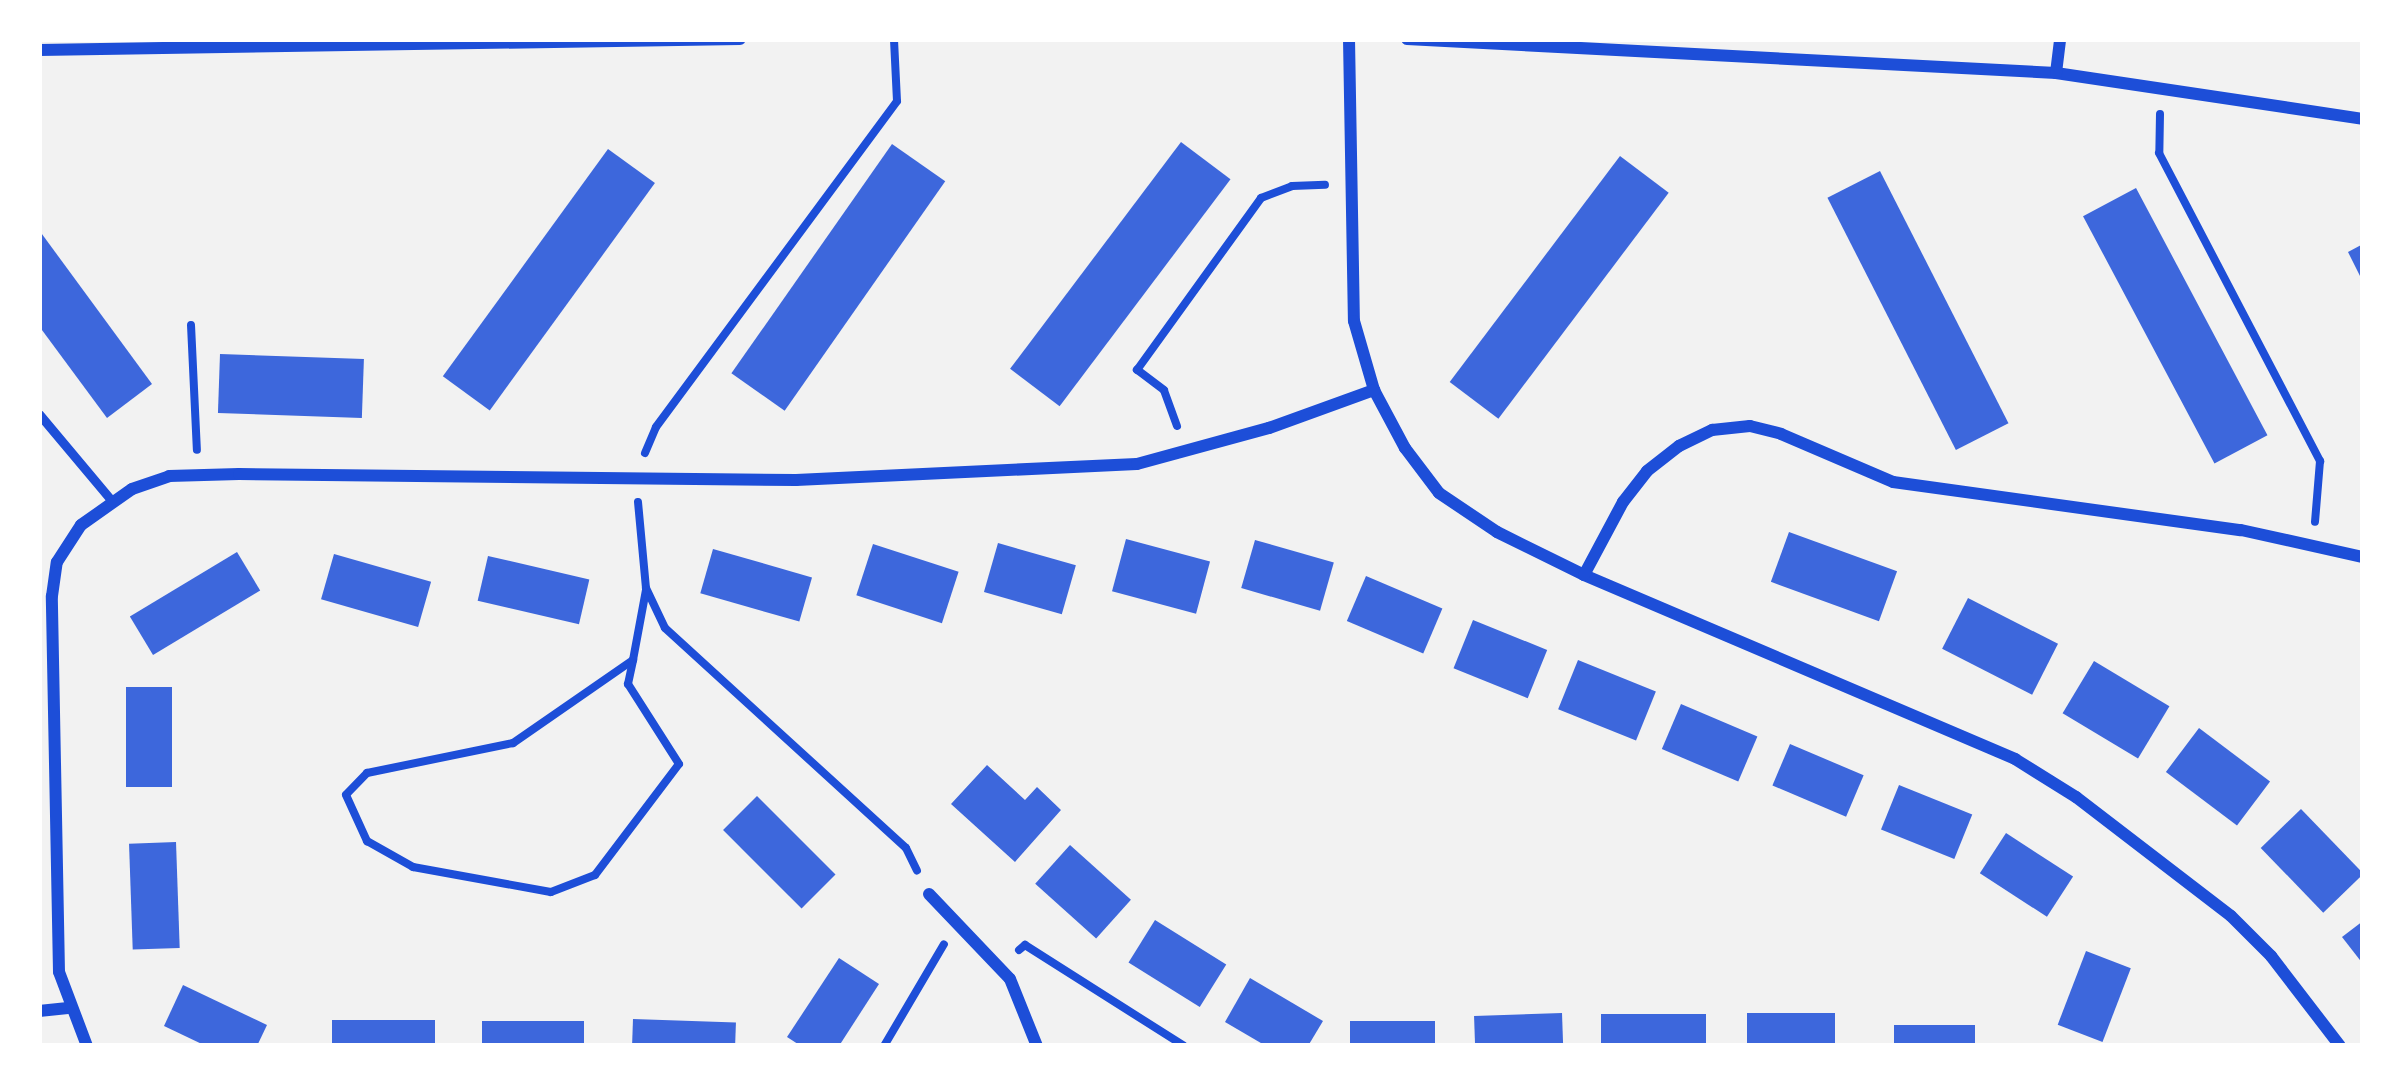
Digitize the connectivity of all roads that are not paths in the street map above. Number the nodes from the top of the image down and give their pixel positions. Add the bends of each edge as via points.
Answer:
1 (740, 39) edge
2 (1349, 39) edge
3 (1407, 39) edge
4 (2060, 39) edge
5 (121, 44) edge
6 (39, 50) edge
7 (2056, 73) junction
8 (2363, 119) edge
9 (1374, 390) junction
10 (39, 414) edge
11 (112, 501) junction
12 (2363, 557) edge
13 (1584, 575) junction
14 (929, 894) road end
15 (68, 1008) junction
16 (39, 1011) edge
17 (87, 1046) edge
18 (1037, 1046) edge
19 (2339, 1046) edge

1 - 5 street
2 - 9 street via 1352,301
3 - 7 street
4 - 7 street
5 - 6 street
7 - 8 street
9 - 11 street via 1137,464 796,480 169,476
9 - 13 street via 1406,448 1459,511
10 - 11 lane
11 - 15 street via 80,525 57,562 52,596 59,972
12 - 13 street via 2241,530 1893,482 1750,426 1712,430 1647,471
13 - 19 street via 2014,759 2076,797 2230,916
14 - 18 street via 1000,966
15 - 16 street
15 - 17 street

